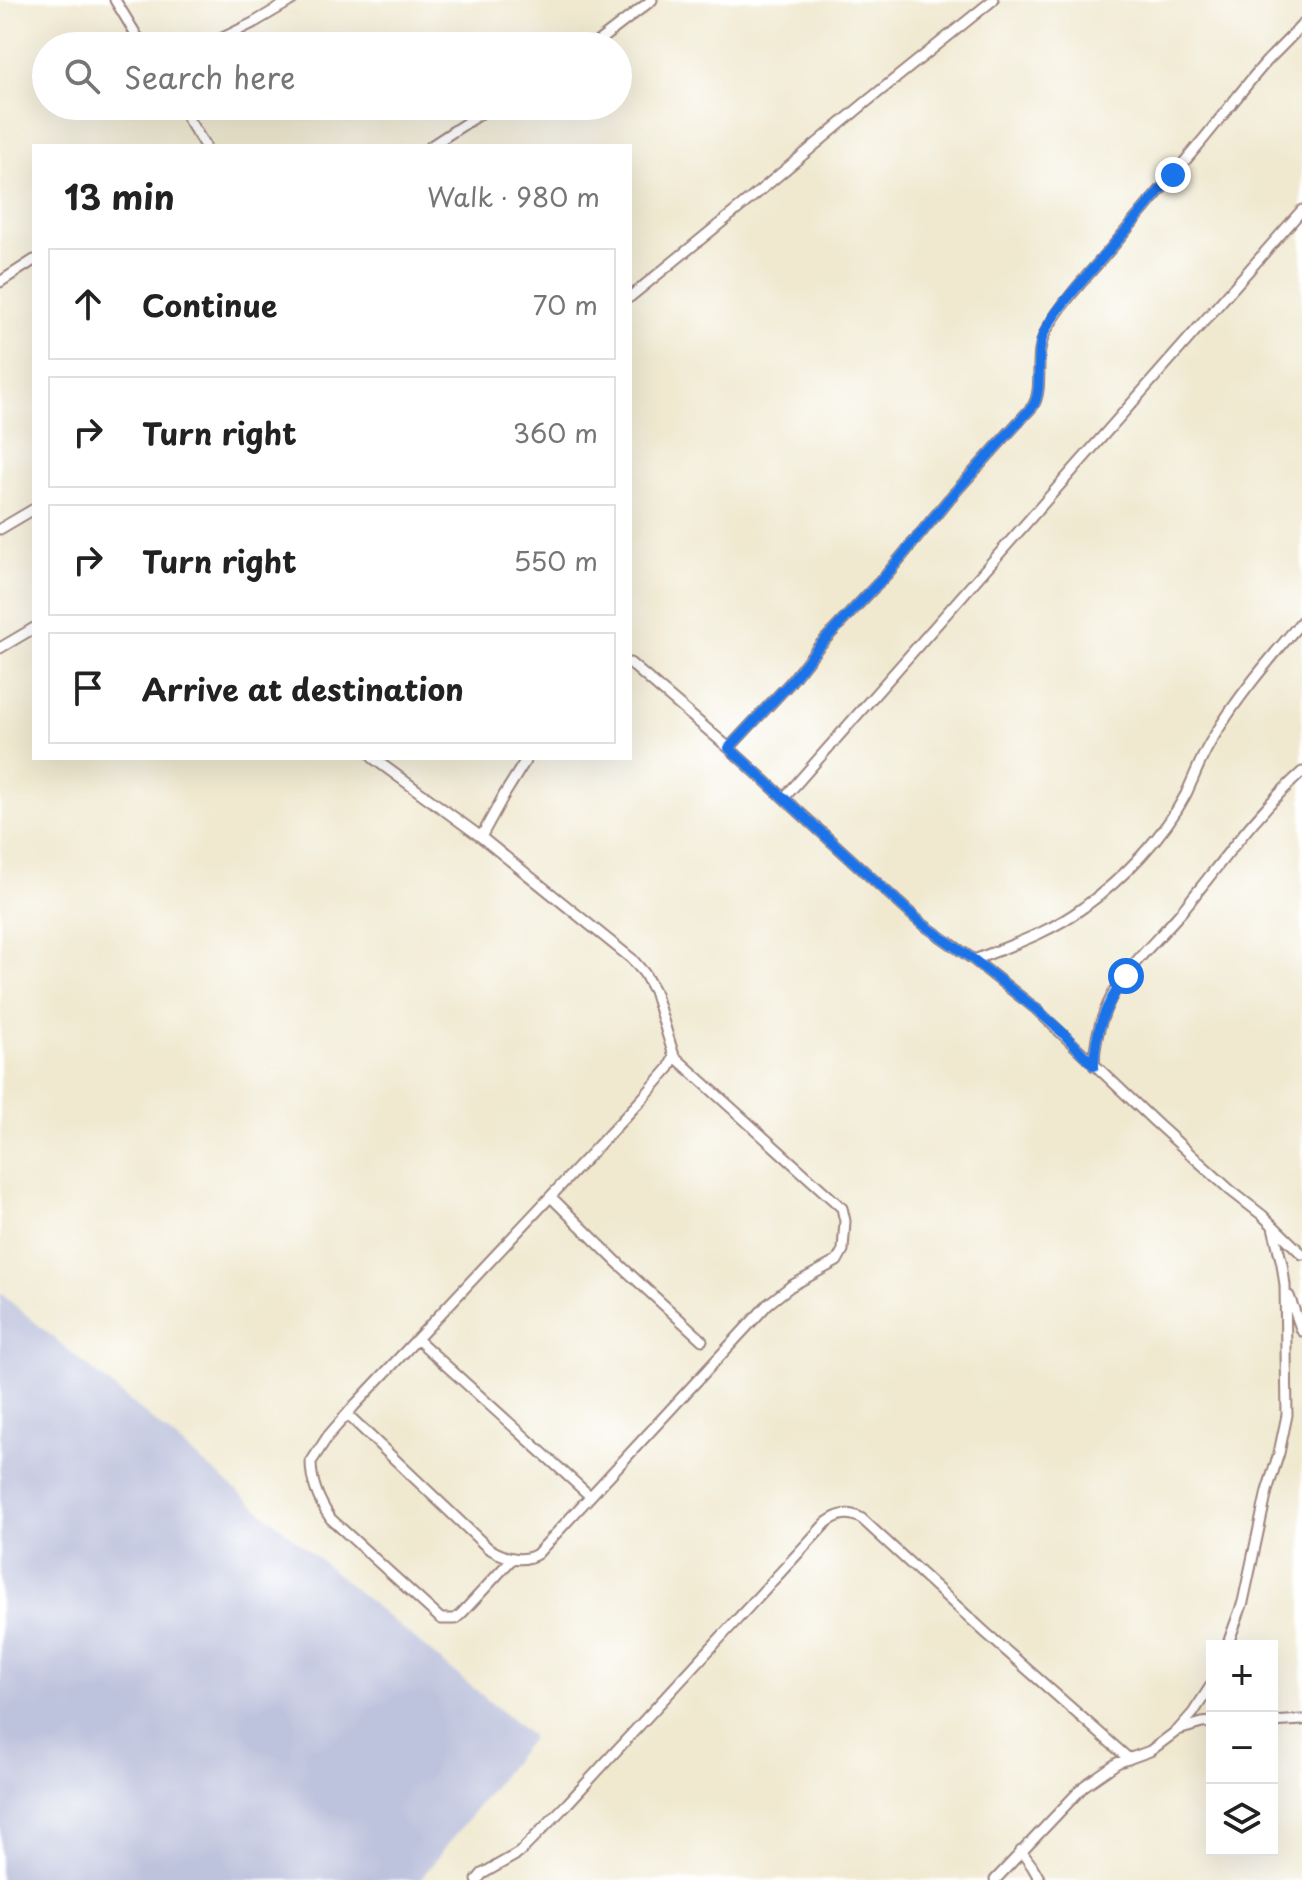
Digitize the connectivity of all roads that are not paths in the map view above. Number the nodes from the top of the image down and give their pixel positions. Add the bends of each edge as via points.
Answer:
1 (115, 0) edge
2 (292, 0) edge
3 (652, 0) edge
4 (993, 0) edge
5 (1302, 25) edge
6 (134, 32) edge
7 (236, 32) edge
8 (610, 32) edge
9 (189, 120) edge
10 (471, 120) edge
11 (204, 144) edge
12 (434, 144) edge
13 (1302, 210) edge
14 (32, 261) edge
15 (0, 282) edge
16 (632, 295) edge
17 (32, 510) edge
18 (0, 529) edge
19 (1302, 621) edge
20 (32, 629) edge
21 (0, 648) edge
22 (632, 665) edge
23 (729, 748) junction
24 (376, 760) edge
25 (526, 760) edge
26 (1302, 772) edge
27 (784, 798) junction
28 (481, 837) junction
29 (974, 960) junction
30 (674, 1056) junction
31 (1094, 1066) junction
32 (551, 1197) junction
33 (1273, 1226) junction
34 (1302, 1254) edge
35 (1285, 1285) junction
36 (1302, 1331) edge
37 (417, 1339) junction
38 (702, 1340) dead end
39 (347, 1414) junction
40 (590, 1496) junction
41 (512, 1559) junction
42 (1229, 1640) edge
43 (1206, 1693) edge
44 (1302, 1720) edge
45 (1278, 1722) edge
46 (1206, 1723) edge
47 (1178, 1730) junction
48 (1129, 1759) junction
49 (1021, 1851) junction
50 (477, 1880) edge
51 (995, 1880) edge
52 (1040, 1880) edge

1 - 6 street
2 - 7 street
3 - 8 street
4 - 16 street
5 - 23 street via 1055,316 1040,346 1033,406
9 - 11 street
10 - 12 street
13 - 27 street
14 - 15 street
17 - 18 street
19 - 29 street via 1230,710 1185,796 1139,856 1083,908 1031,938
20 - 21 street
22 - 23 street
23 - 27 street
24 - 28 street
25 - 28 street
26 - 31 street via 1268,804 1126,976 1097,1031
27 - 29 street via 921,923
28 - 30 street via 632,959 654,991
29 - 31 street via 1036,1009
30 - 32 street via 642,1099
30 - 40 street via 842,1208 843,1250 837,1261 768,1304
31 - 33 street
32 - 37 street
32 - 38 street
33 - 34 street
33 - 35 street
35 - 36 street
35 - 42 street via 1287,1415
37 - 39 street
37 - 40 street
39 - 41 street via 488,1548
39 - 41 street via 311,1462 323,1508 434,1614 455,1619
40 - 41 street via 537,1554
43 - 47 street
44 - 45 street
46 - 47 street
47 - 48 street
48 - 49 street via 1084,1786
48 - 50 street via 862,1519 845,1513 826,1523 519,1853
49 - 51 street
49 - 52 street

